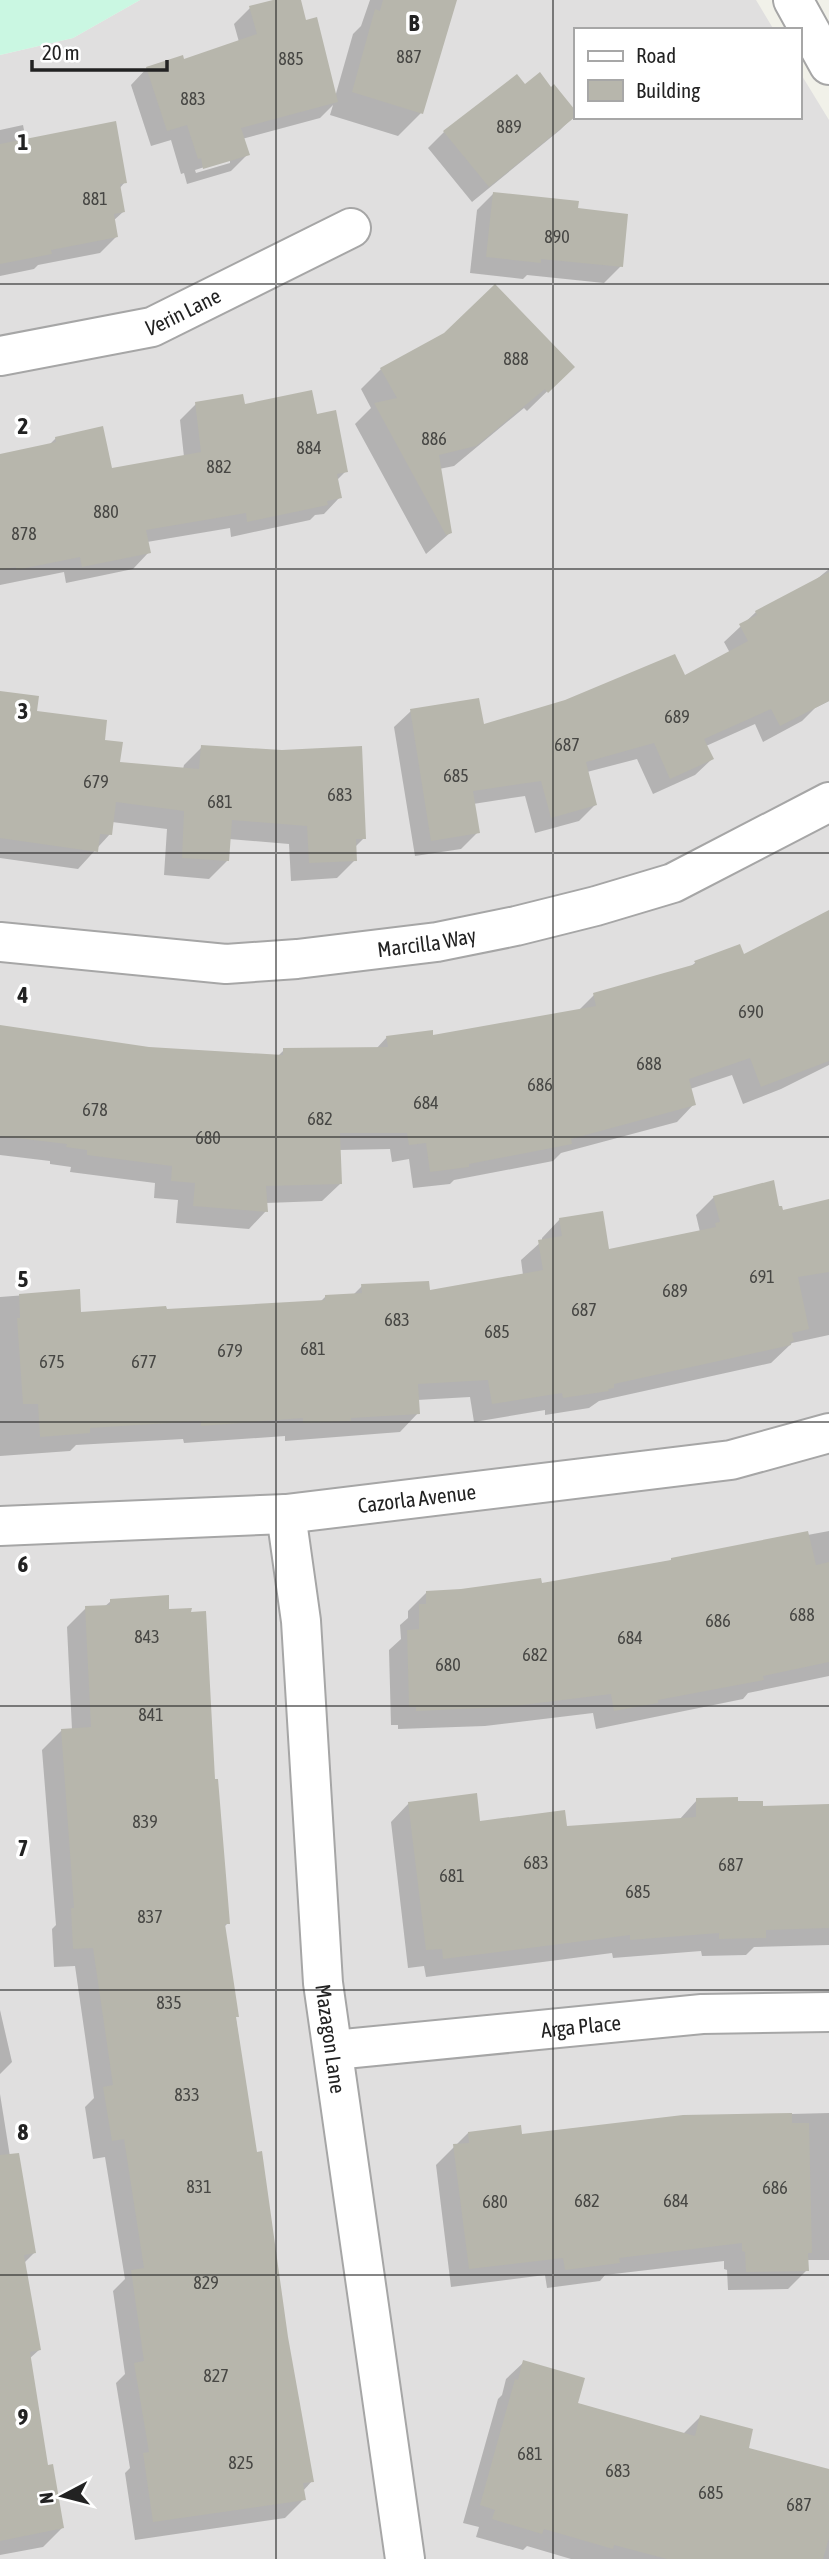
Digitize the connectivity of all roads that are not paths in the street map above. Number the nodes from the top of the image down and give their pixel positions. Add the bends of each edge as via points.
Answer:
1 (793, 0) edge
2 (829, 65) edge
3 (351, 228) dead end
4 (0, 355) edge
5 (829, 802) edge
6 (0, 942) edge
7 (829, 1433) edge
8 (286, 1514) junction
9 (0, 1526) edge
10 (829, 2012) edge
11 (334, 2050) junction
12 (405, 2559) edge

1 - 2 street
3 - 4 street, Verin Lane via 152,327
5 - 6 street, Marcilla Way via 673,883 437,942 226,964
7 - 8 street, Cazorla Avenue via 731,1460
8 - 9 street, Cazorla Avenue
8 - 11 street, Mazagon Lane via 301,1621 323,1983
10 - 11 street, Arga Place via 702,2014
11 - 12 street, Mazagon Lane

